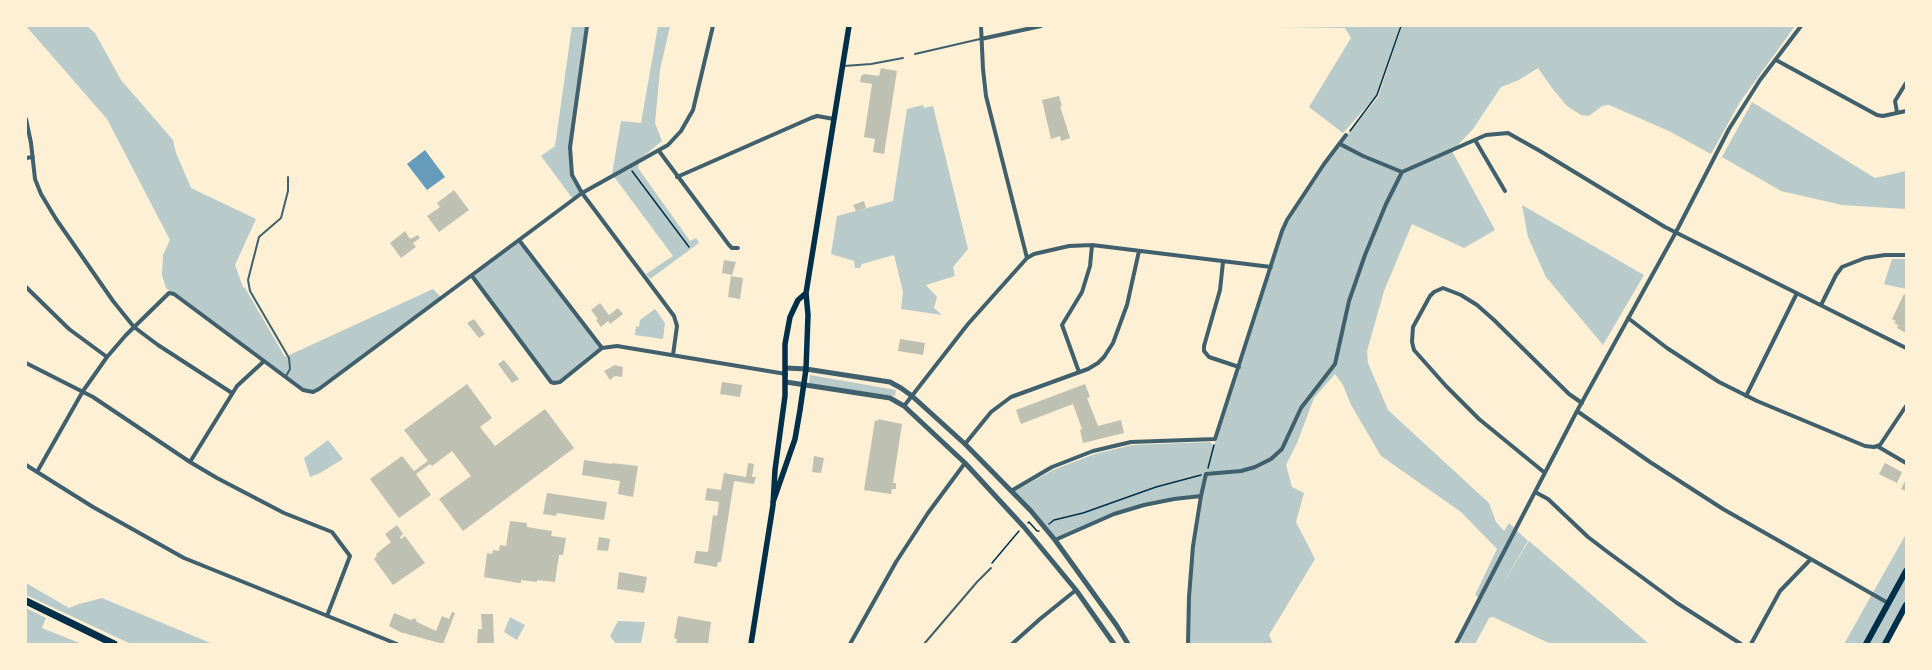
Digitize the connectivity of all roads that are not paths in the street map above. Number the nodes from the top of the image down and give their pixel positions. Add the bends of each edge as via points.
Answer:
1 (587, 26) edge
2 (713, 26) edge
3 (849, 26) edge
4 (981, 26) edge
5 (1041, 26) edge
6 (1801, 26) edge
7 (981, 39) junction
8 (915, 54) dead end
9 (903, 58) dead end
10 (1776, 60) junction
11 (843, 66) junction
12 (1906, 84) edge
13 (1906, 111) edge
14 (1897, 112) junction
15 (26, 119) edge
16 (834, 119) junction
17 (1346, 135) road end
18 (1476, 140) junction
19 (1340, 144) junction
20 (659, 152) junction
21 (33, 157) junction
22 (26, 158) edge
23 (1402, 172) junction
24 (288, 177) dead end
25 (677, 177) junction
26 (1505, 191) dead end
27 (582, 193) junction
28 (1676, 232) junction
29 (519, 240) junction
30 (1092, 245) junction
31 (738, 248) dead end
32 (1139, 251) junction
33 (1906, 255) edge
34 (1027, 258) junction
35 (1223, 262) junction
36 (1271, 267) junction
37 (472, 276) junction
38 (26, 287) edge
39 (806, 293) junction
40 (1797, 294) junction
41 (1821, 305) junction
42 (1628, 318) junction
43 (134, 327) junction
44 (602, 348) junction
45 (1906, 348) edge
46 (673, 354) junction
47 (107, 358) junction
48 (263, 362) junction
49 (26, 363) edge
50 (1239, 367) junction
51 (806, 369) junction
52 (786, 371) junction
53 (1079, 372) junction
54 (285, 377) junction
55 (786, 382) junction
56 (804, 385) junction
57 (83, 391) junction
58 (232, 393) junction
59 (912, 396) junction
60 (1746, 396) junction
61 (1582, 403) junction
62 (904, 406) junction
63 (1906, 406) edge
64 (1577, 411) junction
65 (965, 444) junction
66 (1877, 446) junction
67 (190, 462) junction
68 (965, 463) junction
69 (1906, 463) edge
70 (26, 465) edge
71 (37, 472) junction
72 (1545, 473) junction
73 (1011, 491) junction
74 (1535, 492) junction
75 (1201, 496) junction
76 (773, 502) junction
77 (1055, 540) junction
78 (1810, 560) junction
79 (991, 568) road end
80 (1906, 571) edge
81 (1076, 590) junction
82 (26, 601) edge
83 (1888, 603) junction
84 (1906, 605) edge
85 (327, 616) junction
86 (114, 644) edge
87 (397, 644) edge
88 (751, 644) edge
89 (850, 644) edge
90 (924, 644) edge
91 (1012, 644) edge
92 (1114, 644) edge
93 (1128, 644) edge
94 (1188, 644) edge
95 (1456, 644) edge
96 (1742, 644) edge
97 (1751, 644) edge
98 (1866, 644) edge
99 (1884, 644) edge

1 - 27 street via 570,155 572,175
2 - 20 street via 693,110 681,131
3 - 11 main road
4 - 7 street
5 - 7 street
6 - 10 street
7 - 8 lane
7 - 34 street via 986,96
9 - 11 lane
10 - 14 street via 1876,115
10 - 28 street via 1728,129
11 - 16 main road
12 - 14 street via 1895,101
13 - 14 street
15 - 21 street
16 - 25 street via 817,116 811,118
16 - 39 main road
17 - 19 street
18 - 23 street
18 - 26 street
18 - 28 street via 1494,134 1508,133 1515,136
19 - 23 street
19 - 36 street via 1287,220
20 - 25 street
20 - 27 street
21 - 22 street
21 - 43 street via 35,179 47,206
23 - 75 street via 1365,255 1349,301 1342,342 1334,367 1301,408 1282,449 1271,460 1241,472 1206,474
24 - 54 lane via 288,191 281,218 259,237 248,280 250,291 289,358 290,369
25 - 31 street via 729,245
27 - 29 street
27 - 46 street via 674,316 677,326
28 - 40 street
28 - 42 street
29 - 37 street
29 - 44 street
30 - 32 street
30 - 34 street via 1052,249
30 - 53 street via 1090,266 1082,292 1062,325
32 - 35 street
32 - 53 street via 1127,305 1112,343 1098,363
33 - 41 street via 1865,258 1842,267
34 - 59 street via 963,330
35 - 36 street
35 - 50 street via 1220,290 1204,351 1209,357
36 - 50 street
37 - 44 street via 551,382 560,382
37 - 54 street via 319,390 303,390
38 - 47 street via 69,329
39 - 51 main road
39 - 52 main road via 798,300 790,318 786,344
40 - 41 street
40 - 60 street
41 - 45 street
42 - 60 street via 1699,370
42 - 61 street
43 - 47 street
43 - 48 street via 169,293 174,294
43 - 58 street
44 - 46 street via 617,346
46 - 52 street
47 - 57 street
48 - 54 street
48 - 58 street via 244,377
49 - 57 street
50 - 73 street via 1215,439 1131,442 1093,451 1052,467
51 - 52 street
51 - 56 main road
51 - 59 street via 890,382
52 - 55 main road
53 - 65 street via 1011,397 991,412
55 - 56 street
55 - 76 main road
56 - 62 street via 890,398
56 - 76 main road via 795,438
57 - 67 street
57 - 71 street
58 - 67 street
59 - 62 street
59 - 65 street
60 - 66 street via 1865,446
61 - 64 street
61 - 72 street via 1569,394 1477,305 1444,288 1430,296 1413,327 1414,350 1479,419
62 - 68 street
63 - 66 street via 1883,442
64 - 72 street
64 - 78 street via 1686,486
65 - 73 street
66 - 69 street
67 - 85 street via 264,503 332,532 348,552 349,560
68 - 81 street via 1026,525
68 - 89 street via 896,562
70 - 71 street
71 - 85 street via 184,558
72 - 74 street
73 - 77 street
74 - 95 street
74 - 96 street via 1548,499 1609,554 1677,603
75 - 77 street via 1144,505 1088,524
75 - 94 street via 1190,571
76 - 88 main road
77 - 93 street
78 - 83 street
78 - 97 street via 1780,591
79 - 90 lane
80 - 83 main road
81 - 91 street
81 - 92 street
82 - 86 highway
83 - 98 main road
84 - 99 main road
85 - 87 street

